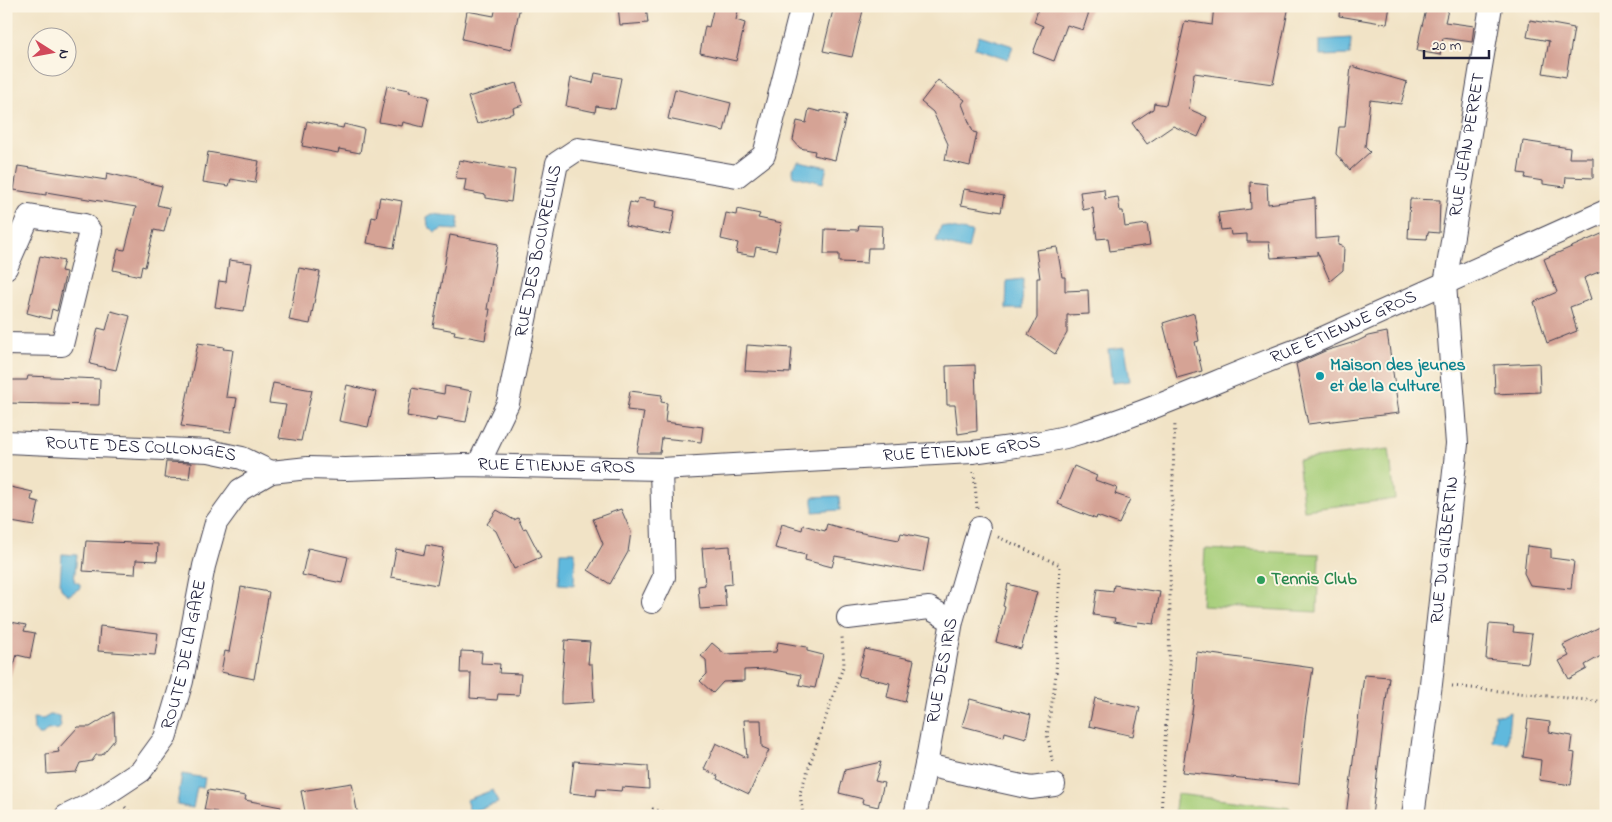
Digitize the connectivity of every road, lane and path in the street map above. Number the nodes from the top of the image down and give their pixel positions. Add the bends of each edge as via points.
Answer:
1 (802, 6) edge
2 (1491, 6) edge
3 (1606, 211) edge
4 (6, 268) edge
5 (1445, 284) junction
6 (6, 344) edge
7 (1175, 400) junction
8 (6, 442) edge
9 (972, 452) junction
10 (478, 465) junction
11 (661, 468) junction
12 (271, 472) junction
13 (979, 528) junction
14 (652, 602) dead end
15 (848, 618) joint
16 (952, 620) junction
17 (1431, 684) junction
18 (1606, 702) edge
19 (926, 765) junction
20 (1054, 785) junction
21 (66, 816) edge
22 (645, 816) edge
23 (680, 816) edge
24 (803, 816) edge
25 (915, 816) edge
26 (1053, 816) edge
27 (1161, 816) edge
28 (1413, 816) edge

1 - 10 street, RUE DES BOUVREUILS via 764,155 737,176 578,149 557,163 508,403
2 - 5 street, RUE JEAN PERRET
3 - 5 street, RUE ÉTIENNE GROS
4 - 6 street via 29,216 85,225 90,231 62,345
5 - 7 street, RUE ÉTIENNE GROS
5 - 17 street, RUE DU GILBERTIN via 1457,444
7 - 9 street, RUE ÉTIENNE GROS via 1068,436
7 - 27 path via 1169,668
8 - 12 street, ROUTE DES COLLONGES via 209,451 242,458
9 - 11 street, RUE ÉTIENNE GROS
9 - 13 path
10 - 11 street, RUE ÉTIENNE GROS
10 - 12 street, RUE ÉTIENNE GROS via 308,468
11 - 14 street via 664,577
12 - 21 street, ROUTE DE LA GARE via 240,490 216,523 204,566 182,681 165,738 140,772
13 - 16 street, RUE DES IRIS
13 - 20 path via 1060,565 1056,675 1047,735 1054,766
15 - 16 street via 929,608
15 - 24 path via 842,634 844,664 800,793
16 - 19 street, RUE DES IRIS
17 - 18 path
17 - 28 street, RUE DU GILBERTIN
19 - 20 street via 1031,788
19 - 25 street, RUE DES IRIS
20 - 26 path via 1057,806
22 - 23 path via 653,809

